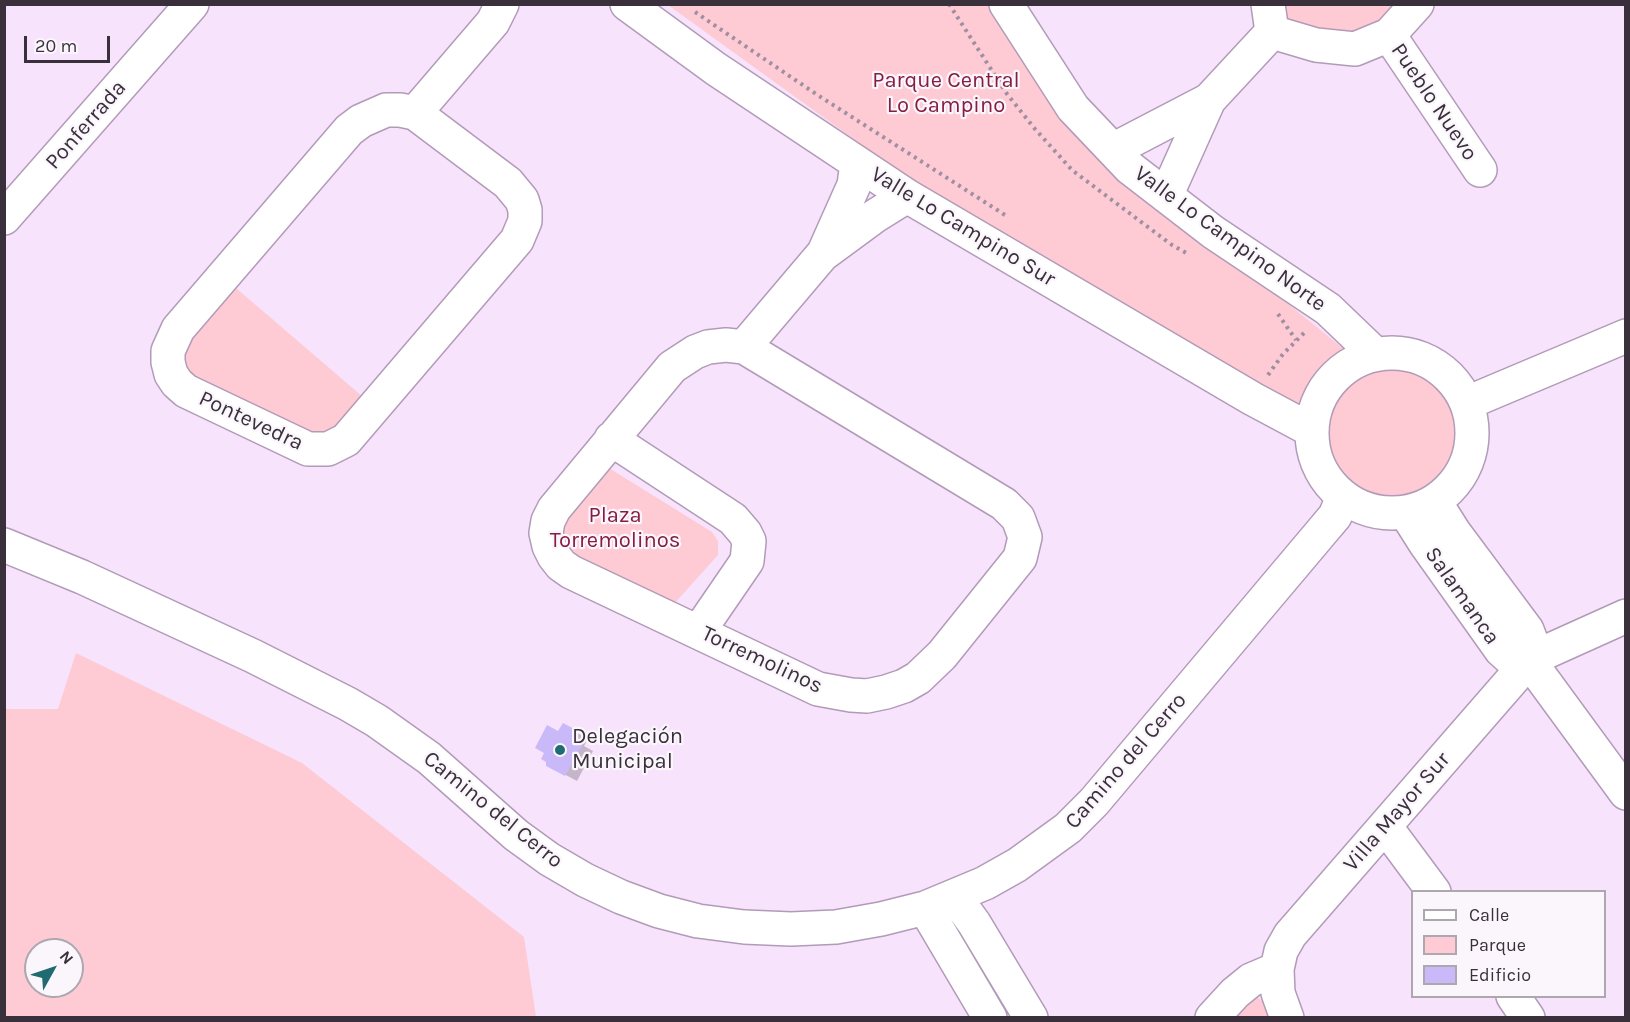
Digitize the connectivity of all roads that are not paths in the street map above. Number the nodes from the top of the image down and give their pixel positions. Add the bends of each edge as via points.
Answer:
1 (192, 4) edge
2 (627, 4) edge
3 (1006, 4) edge
4 (1417, 4) edge
5 (504, 10) edge
6 (1270, 18) edge
7 (1389, 35) junction
8 (1209, 100) junction
9 (415, 113) junction
10 (1113, 150) junction
11 (857, 163) junction
12 (1480, 170) dead end
13 (907, 196) junction
14 (1166, 196) junction
15 (4, 218) edge
16 (822, 255) junction
17 (1626, 336) edge
18 (744, 347) junction
19 (1375, 354) junction
20 (1467, 403) junction
21 (1311, 430) junction
22 (611, 439) junction
23 (1342, 497) junction
24 (1420, 507) junction
25 (4, 545) edge
26 (1626, 616) edge
27 (699, 631) junction
28 (1530, 662) junction
29 (1626, 794) edge
30 (1385, 826) junction
31 (1433, 890) edge
32 (955, 897) junction
33 (924, 908) junction
34 (1277, 969) junction
35 (1514, 998) edge
36 (990, 1017) edge
37 (1031, 1017) edge
38 (1212, 1017) edge
39 (1287, 1017) edge
40 (1528, 1017) edge

1 - 15 street, Ponferrada
2 - 11 street, Valle Lo Campino Sur
3 - 10 street, Valle Lo Campino Norte via 1073,108
4 - 7 street, Pueblo Nuevo
5 - 9 street
6 - 7 street, Pueblo Nuevo via 1316,45 1355,49
6 - 8 street, Pueblo Nuevo
7 - 12 street, Pueblo Nuevo
8 - 10 street, Pueblo Nuevo
8 - 14 street, Pueblo Nuevo
9 - 9 street, Pontevedra via 516,190 525,210 517,240 351,436 338,446 308,449 186,391 171,374 168,362 168,351 178,329 349,130 386,110
10 - 14 street, Valle Lo Campino Norte
11 - 13 street, Valle Lo Campino Sur
11 - 16 street via 854,185
13 - 16 street
13 - 21 street, Valle Lo Campino Sur via 1261,380
14 - 19 street, Valle Lo Campino Norte via 1328,309
16 - 18 street
17 - 20 street
18 - 22 street, Torremolinos via 708,348 683,358 662,377
18 - 27 street, Torremolinos via 1004,504 1022,527 1024,548 1014,567 931,667 904,686 886,692 867,696 819,689
19 - 20 street via 1412,355 1430,362 1445,372
19 - 21 street via 1358,360 1330,381 1320,396
20 - 24 street via 1473,434 1471,450 1458,480 1448,492
21 - 23 street via 1319,468
22 - 27 street via 733,519 745,533 749,542 747,561
22 - 27 street, Torremolinos via 554,509 546,533 549,546 561,565 571,572
23 - 24 street via 1383,513
23 - 32 street, Camino del Cerro via 1335,516 1094,802 1042,849
24 - 28 street, Salamanca via 1425,543 1501,650 1512,660
25 - 33 street, Camino del Cerro via 243,651 348,704 429,758 549,859 621,897 698,921 791,929 836,927
26 - 28 street, Villa Mayor Sur
28 - 29 street
28 - 30 street, Villa Mayor Sur
30 - 31 street
30 - 34 street, Villa Mayor Sur via 1290,935
32 - 33 street, Camino del Cerro
32 - 37 street
33 - 36 street
34 - 38 street via 1251,980
34 - 39 street, Villa Mayor Sur via 1278,993
35 - 40 street

